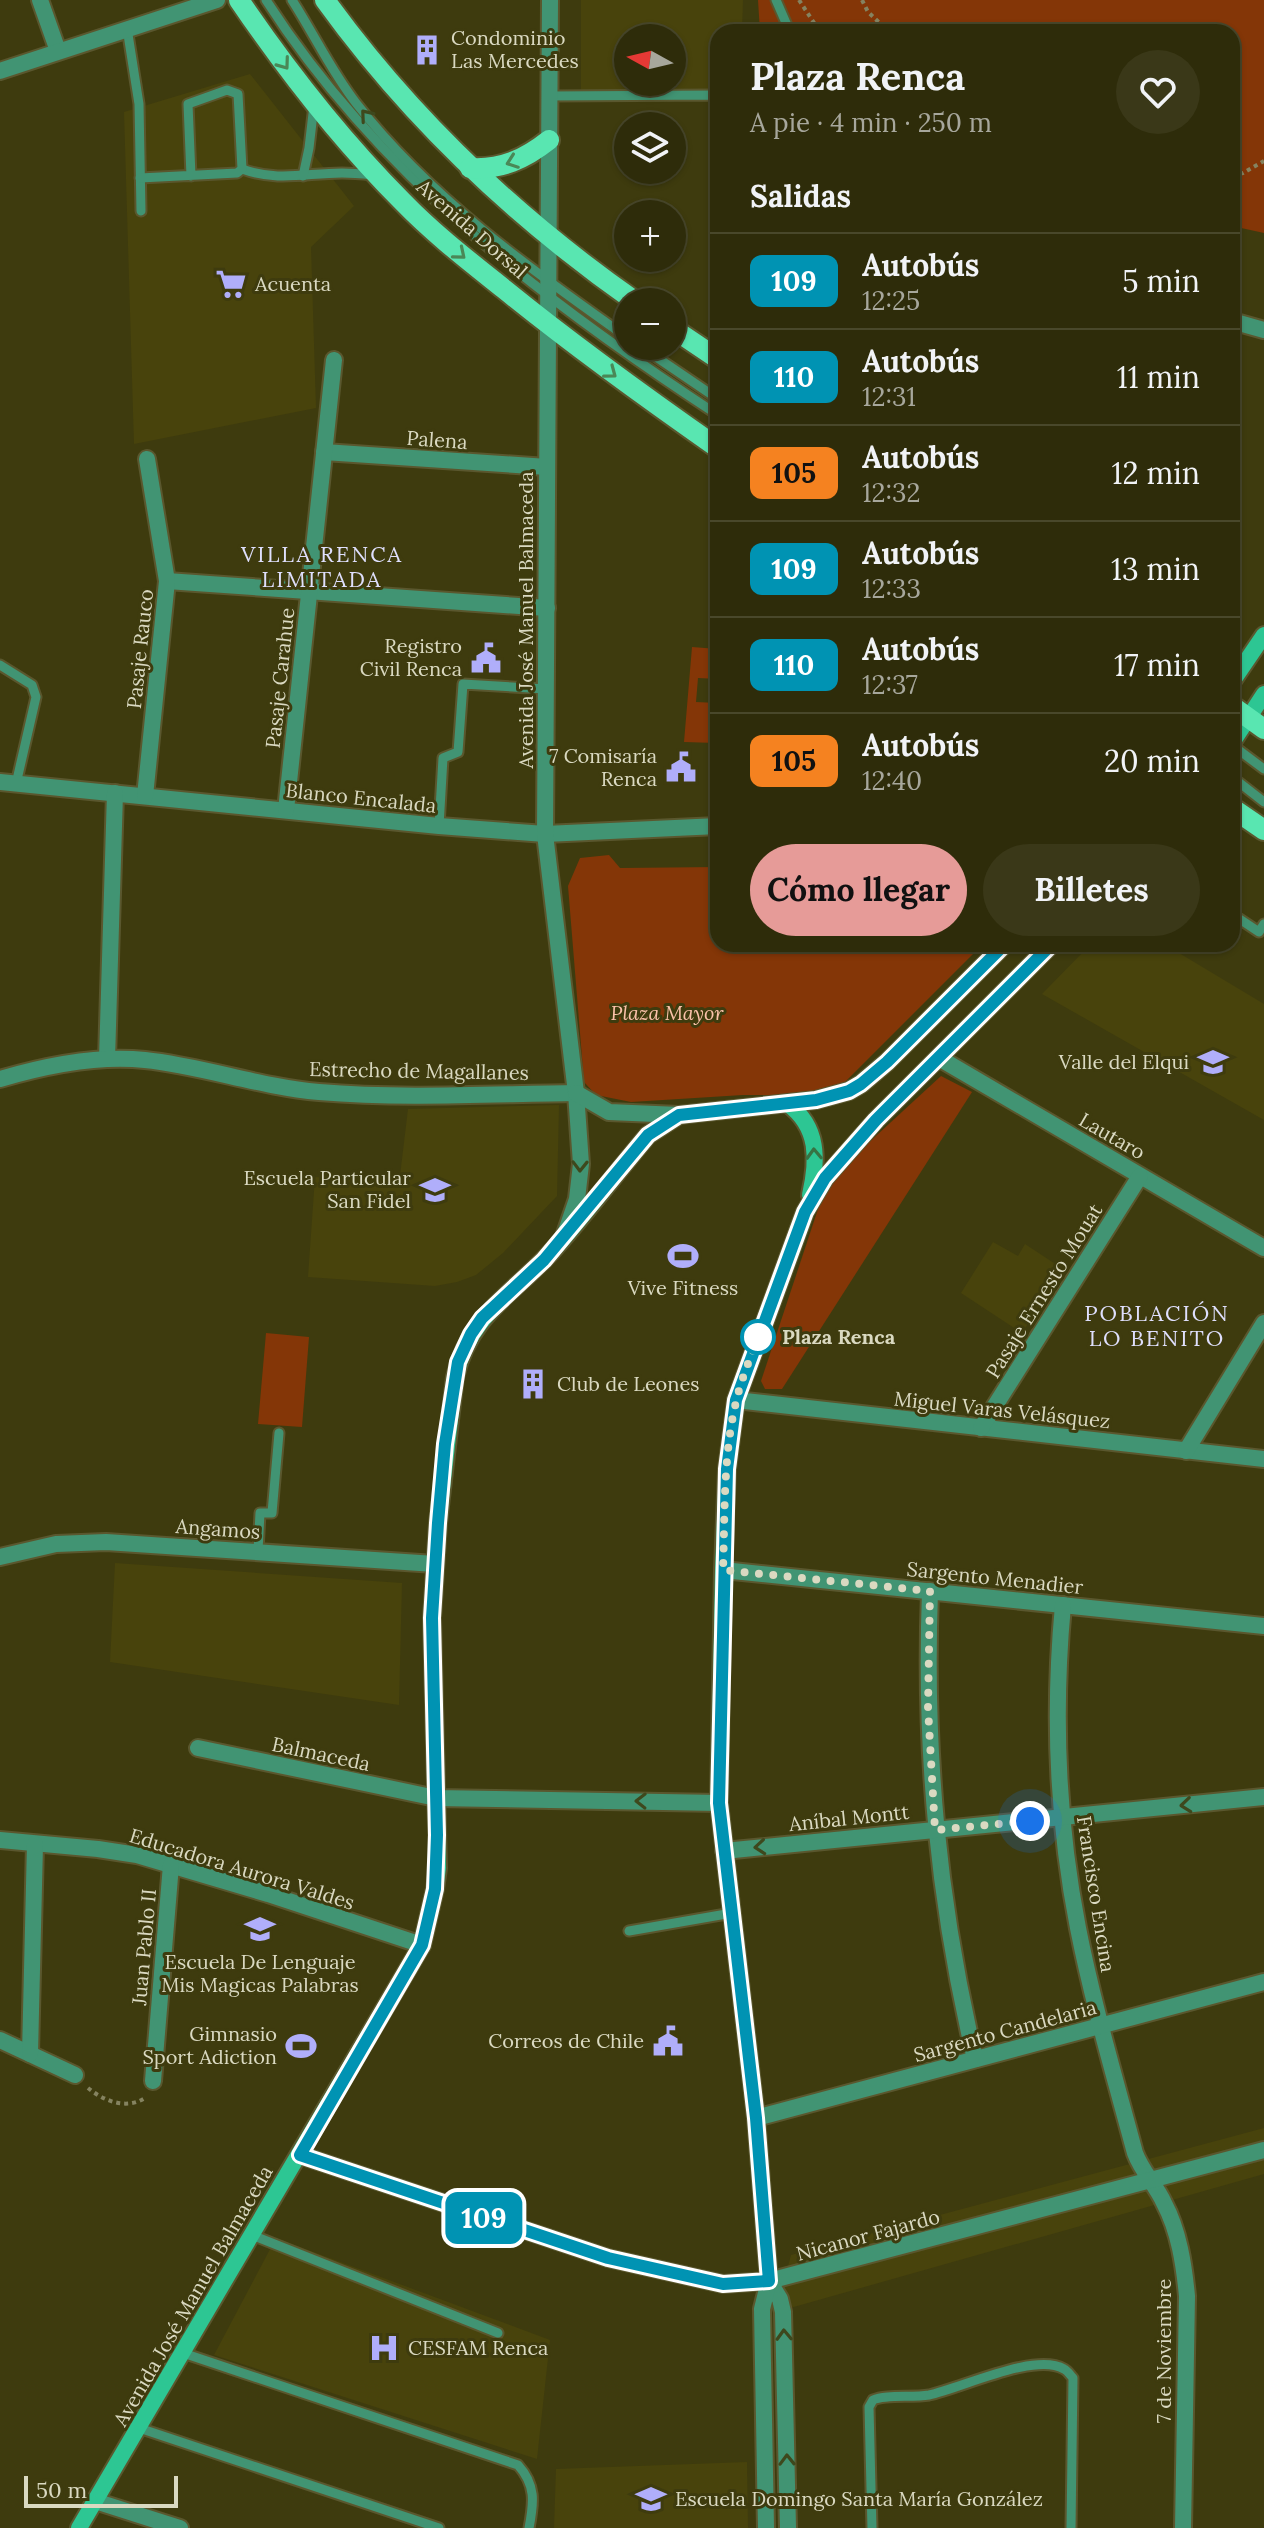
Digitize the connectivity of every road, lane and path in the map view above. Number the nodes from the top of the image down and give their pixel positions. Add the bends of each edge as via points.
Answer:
1 (40, 0) edge
2 (217, 0) edge
3 (239, 0) edge
4 (266, 0) edge
5 (292, 0) edge
6 (325, 0) edge
7 (550, 0) edge
8 (776, 0) edge
9 (799, 0) edge
10 (862, 0) edge
11 (786, 24) edge
12 (815, 24) edge
13 (881, 24) edge
14 (127, 28) junction
15 (58, 51) junction
16 (0, 71) edge
17 (710, 95) edge
18 (549, 96) junction
19 (314, 105) junction
20 (549, 140) junction
21 (1264, 161) edge
22 (470, 168) junction
23 (242, 169) junction
24 (1240, 174) edge
25 (376, 175) junction
26 (191, 176) junction
27 (303, 176) junction
28 (140, 178) junction
29 (141, 211) dead end
30 (547, 236) junction
31 (548, 288) junction
32 (617, 288) edge
33 (1240, 323) edge
34 (549, 326) junction
35 (614, 329) edge
36 (1264, 330) edge
37 (686, 337) edge
38 (710, 354) edge
39 (334, 360) dead end
40 (661, 360) edge
41 (710, 394) edge
42 (710, 410) edge
43 (710, 442) edge
44 (324, 452) junction
45 (147, 459) dead end
46 (547, 467) junction
47 (167, 581) junction
48 (309, 592) junction
49 (547, 608) junction
50 (1264, 635) edge
51 (0, 665) edge
52 (1240, 670) edge
53 (546, 689) junction
54 (1264, 694) edge
55 (1248, 718) edge
56 (1240, 750) edge
57 (1264, 769) edge
58 (8, 783) edge
59 (1240, 783) edge
60 (115, 793) junction
61 (145, 796) junction
62 (1264, 802) edge
63 (286, 810) junction
64 (1240, 814) edge
65 (439, 826) junction
66 (710, 826) edge
67 (1264, 830) edge
68 (545, 834) junction
69 (1240, 919) edge
70 (1264, 924) edge
71 (997, 952) edge
72 (1044, 952) edge
73 (939, 1058) junction
74 (107, 1059) junction
75 (0, 1079) edge
76 (576, 1093) junction
77 (788, 1104) junction
78 (679, 1115) junction
79 (1140, 1176) junction
80 (805, 1212) junction
81 (564, 1237) junction
82 (1264, 1248) edge
83 (1264, 1323) edge
84 (736, 1400) junction
85 (981, 1428) junction
86 (279, 1433) dead end
87 (1186, 1451) junction
88 (1264, 1459) edge
89 (258, 1551) junction
90 (0, 1557) edge
91 (435, 1564) junction
92 (723, 1570) junction
93 (930, 1591) junction
94 (1063, 1605) junction
95 (1264, 1626) edge
96 (198, 1748) dead end
97 (1264, 1797) edge
98 (436, 1798) junction
99 (719, 1803) junction
100 (1062, 1818) junction
101 (935, 1830) junction
102 (0, 1840) edge
103 (35, 1844) junction
104 (724, 1851) junction
105 (171, 1865) junction
106 (732, 1913) junction
107 (629, 1931) dead end
108 (422, 1945) junction
109 (1264, 1982) edge
110 (1101, 2026) junction
111 (0, 2040) edge
112 (30, 2054) junction
113 (975, 2059) junction
114 (75, 2075) joint
115 (153, 2081) joint
116 (756, 2118) junction
117 (1264, 2150) edge
118 (300, 2155) junction
119 (1150, 2180) junction
120 (252, 2235) junction
121 (769, 2281) junction
122 (498, 2333) dead end
123 (183, 2353) junction
124 (786, 2391) junction
125 (764, 2392) junction
126 (139, 2428) junction
127 (95, 2501) junction
128 (79, 2528) edge
129 (180, 2528) edge
130 (439, 2528) edge
131 (529, 2528) edge
132 (766, 2528) edge
133 (788, 2528) edge
134 (872, 2528) edge
135 (1071, 2528) edge
136 (1183, 2528) edge

1 - 15 street
2 - 14 street
3 -> 19 main road, Avenida Dorsal
4 - 31 lane via 350,114 391,159 472,232
31 -> 5 lane via 385,138 334,73
6 - 22 main road via 399,94
7 - 18 street, Avenida José Manuel Balmaceda
8 - 11 lane
9 - 12 path
10 - 13 path
14 - 15 street
14 - 28 lane via 139,104
15 - 16 street
17 - 18 lane
18 - 20 street, Avenida José Manuel Balmaceda
19 - 25 main road, Avenida Dorsal
19 - 27 lane
20 -> 22 main road via 511,163
20 - 30 street, Avenida José Manuel Balmaceda
21 - 24 path
22 - 30 main road
23 - 26 lane
23 - 26 lane via 238,94 227,90 188,104
23 - 27 lane via 260,176
25 - 27 lane
25 -> 34 main road, Avenida Dorsal via 433,231
26 - 28 lane
28 - 29 lane
30 - 31 street, Avenida José Manuel Balmaceda
30 - 32 main road
31 - 34 street, Avenida José Manuel Balmaceda
31 - 35 lane
31 - 42 lane
33 - 36 street
34 -> 43 main road, Avenida Dorsal
34 - 46 street, Avenida José Manuel Balmaceda
37 - 38 main road
39 - 44 street, Pasaje Carahue
40 - 41 lane
44 - 46 street, Palena
44 - 48 street, Pasaje Carahue
45 - 47 street, Pasaje Rauco
46 - 49 street, Avenida José Manuel Balmaceda
47 - 48 street
47 - 61 street, Pasaje Rauco
48 - 49 street
48 - 63 street, Pasaje Carahue
49 - 53 street, Avenida José Manuel Balmaceda
50 - 52 main road
51 - 58 lane via 32,685 36,697
53 - 65 lane via 463,684 458,752 443,758
53 - 68 street, Avenida José Manuel Balmaceda
54 - 55 main road
56 - 57 lane
58 - 60 street, Blanco Encalada
59 - 62 lane
60 - 61 street, Blanco Encalada
60 - 74 street
61 - 63 street, Blanco Encalada
63 - 65 street, Blanco Encalada
64 - 67 main road
65 - 68 street, Blanco Encalada
66 - 68 street, Blanco Encalada
68 - 76 street, Avenida José Manuel Balmaceda
69 - 70 lane via 1259,932
71 - 77 main road, Avenida José Manuel Balmaceda via 861,1084 834,1096
72 - 73 main road
73 - 79 street, Lautaro
73 - 80 main road via 849,1149
74 - 75 street, Estrecho de Magallanes
74 - 76 street, Estrecho de Magallanes via 144,1060 326,1092
76 - 78 street, Estrecho de Magallanes via 609,1112
76 -> 81 street, Avenida José Manuel Balmaceda via 581,1164
77 - 78 main road, Avenida José Manuel Balmaceda
80 -> 77 main road via 815,1149 809,1127
78 - 81 main road, Avenida José Manuel Balmaceda via 648,1135
79 - 82 street, Lautaro
79 - 85 street, Pasaje Ernesto Mouat
80 - 84 main road
81 - 91 main road, Avenida José Manuel Balmaceda via 482,1318 458,1362
83 - 87 street
84 - 85 street, Miguel Varas Velásquez
84 - 92 main road via 728,1447
85 - 87 street, Miguel Varas Velásquez
86 - 89 lane via 272,1513 260,1513
87 - 88 street, Miguel Varas Velásquez
89 - 90 street, Angamos via 80,1542
89 - 91 street, Angamos
91 - 98 main road, Avenida José Manuel Balmaceda
92 - 93 street, Sargento Menadier
92 - 99 main road
93 - 94 street, Sargento Menadier
93 - 101 street via 928,1708
94 - 95 street, Sargento Menadier
94 - 100 street, Francisco Encina via 1057,1711
96 - 98 street, Balmaceda
97 -> 100 street, Aníbal Montt
99 -> 98 street
98 - 108 main road, Avenida José Manuel Balmaceda via 438,1868
99 - 104 main road
100 - 101 street, Aníbal Montt
100 - 110 street, Francisco Encina via 1077,1925
101 -> 104 street, Aníbal Montt
101 - 113 street
102 - 103 street, Educadora Aurora Valdes
103 - 105 street, Educadora Aurora Valdes via 137,1855
103 - 112 street
104 - 106 main road
105 - 108 street, Educadora Aurora Valdes
105 - 115 street, Juan Pablo II
106 - 107 lane
106 - 116 main road
108 - 118 main road, Avenida José Manuel Balmaceda
109 - 110 street, Sargento Candelaria
110 - 113 street, Sargento Candelaria
110 - 119 street, Francisco Encina via 1135,2153
111 - 112 street
112 - 114 street
113 - 116 street, Sargento Candelaria
114 - 115 path via 97,2095 118,2103 141,2101
116 - 121 main road
117 - 119 street, Nicanor Fajardo
118 - 120 main road, Avenida José Manuel Balmaceda
118 - 121 main road, Nicanor Fajardo via 608,2258 723,2284
119 - 121 street, Nicanor Fajardo
119 - 136 street, 7 de Noviembre via 1166,2206 1185,2273
120 - 122 lane
120 - 123 main road, Avenida José Manuel Balmaceda
124 -> 121 street via 782,2306
121 - 125 street via 762,2309
123 - 126 main road, Avenida José Manuel Balmaceda
123 - 131 lane via 518,2465 530,2478
124 - 125 street
133 -> 124 street
125 - 132 street
126 - 127 main road, Avenida José Manuel Balmaceda
126 - 130 lane
127 - 128 main road, Avenida José Manuel Balmaceda
127 - 129 street
134 - 135 lane via 873,2400 934,2394 1043,2364 1063,2368 1073,2378

